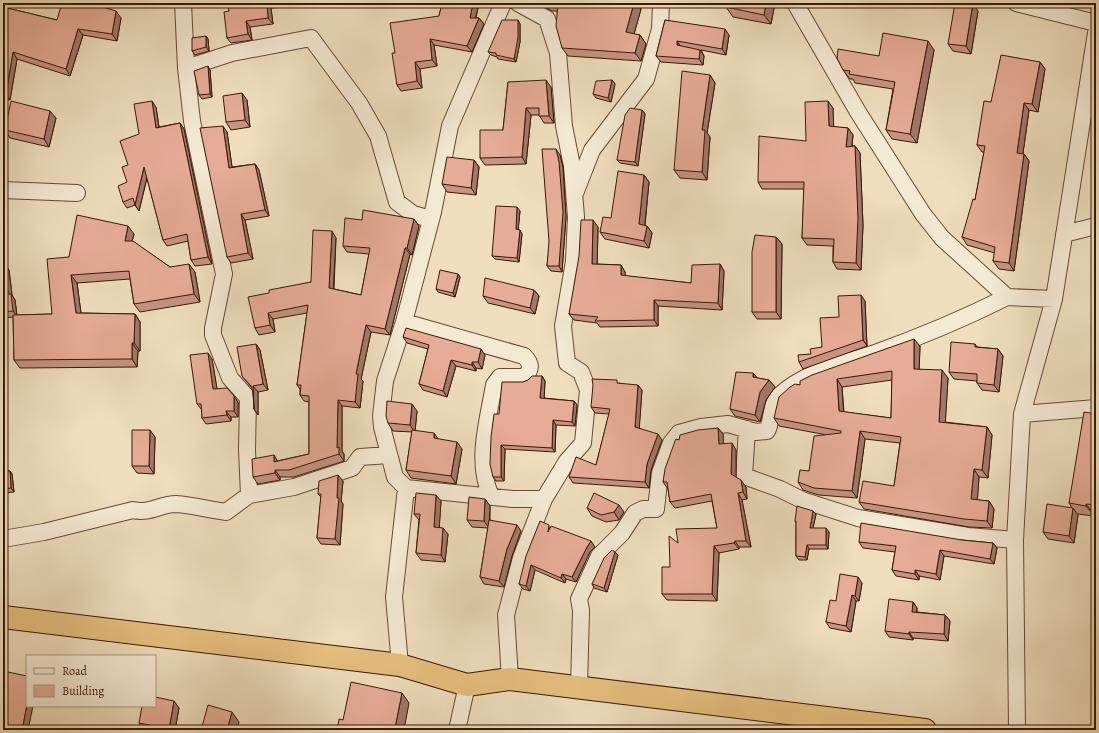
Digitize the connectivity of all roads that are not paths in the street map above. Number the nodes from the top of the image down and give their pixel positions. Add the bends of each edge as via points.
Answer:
1 (183, 3) edge
2 (503, 3) edge
3 (518, 3) edge
4 (661, 3) edge
5 (795, 3) edge
6 (1016, 3) edge
7 (1096, 23) edge
8 (1096, 33) edge
9 (186, 68) junction
10 (3, 190) edge
11 (77, 193) dead end
12 (574, 194) junction
13 (430, 219) junction
14 (1096, 226) edge
15 (1064, 234) junction
16 (1007, 297) junction
17 (1054, 299) junction
18 (404, 322) junction
19 (1096, 408) edge
20 (1022, 414) junction
21 (747, 429) junction
22 (389, 455) junction
23 (406, 488) junction
24 (249, 495) junction
25 (491, 496) junction
26 (544, 500) junction
27 (3, 539) edge
28 (1016, 540) junction
29 (3, 617) edge
30 (400, 665) junction
31 (510, 679) junction
32 (467, 685) junction
33 (579, 688) junction
34 (457, 730) edge
35 (925, 730) edge
36 (1017, 730) edge

1 - 9 street
2 - 13 street via 450,126
3 - 12 street via 547,19 558,53 564,126 572,166
4 - 12 street via 660,29 646,79 592,150
5 - 16 street via 858,112 923,214 942,238
6 - 7 street
8 - 15 street
9 - 13 street via 232,53 311,38 358,103 378,136 397,202 413,214
9 - 24 street via 192,121 224,274 212,328 213,335 230,378 248,398 246,450
10 - 11 street
12 - 26 street via 574,261 563,326 567,363 581,372 588,390 583,443 566,461
13 - 18 street
14 - 15 street
15 - 17 street
16 - 17 street
16 - 21 street via 923,335 800,380 779,395 767,431 756,432
17 - 20 street
18 - 22 street via 385,381 381,416
18 - 25 street via 524,356 530,362 531,368 526,377 500,377 494,385 482,463
19 - 20 street
20 - 28 street
21 - 28 street via 744,476 749,479 858,518 968,536
21 - 33 street via 728,424 701,427 679,433 671,443 660,473 656,510 642,509 635,513 622,533 599,556 578,599 581,610
22 - 23 street via 395,477
22 - 24 street via 360,457 352,468 294,487
23 - 25 street
23 - 30 street via 394,597
24 - 27 street via 226,512 176,504 167,505 143,512 133,510 44,532
25 - 26 street
26 - 31 street via 521,558 506,616
28 - 36 street
29 - 30 highway
30 - 32 highway
31 - 32 highway
31 - 33 highway
32 - 34 street
33 - 35 highway

